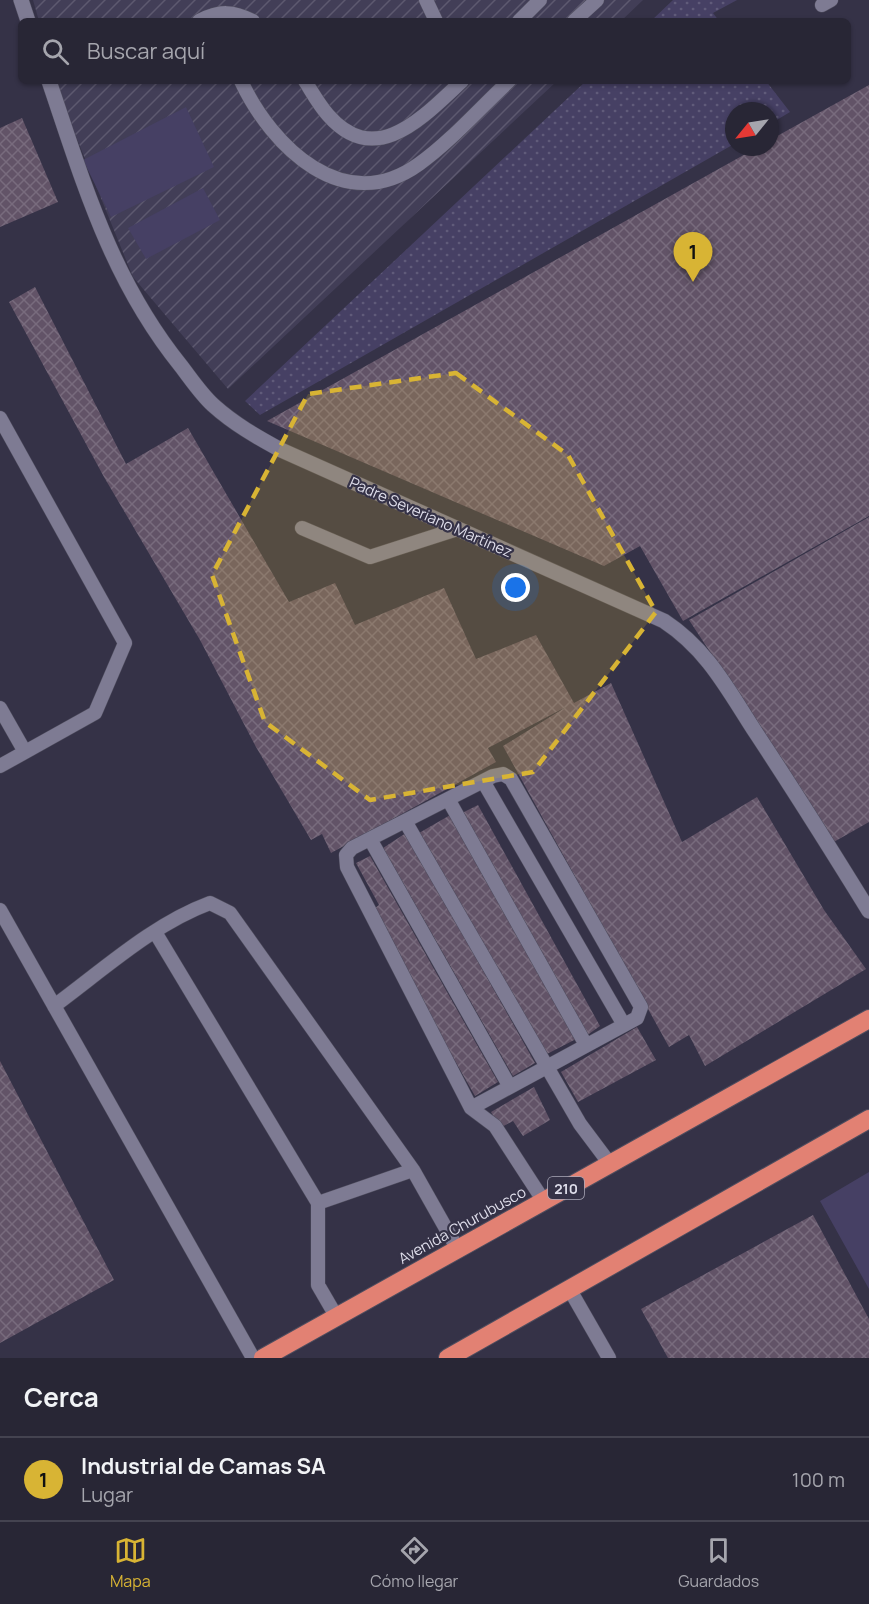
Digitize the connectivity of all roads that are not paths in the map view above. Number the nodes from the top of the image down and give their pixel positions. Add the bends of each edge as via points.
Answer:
1 (21, 0) edge
2 (426, 0) edge
3 (540, 0) edge
4 (597, 0) edge
5 (27, 18) edge
6 (212, 18) edge
7 (247, 18) edge
8 (435, 18) edge
9 (522, 18) edge
10 (577, 18) edge
11 (50, 84) edge
12 (242, 84) edge
13 (307, 84) edge
14 (459, 84) edge
15 (506, 84) edge
16 (0, 418) edge
17 (302, 528) dead end
18 (457, 529) junction
19 (0, 708) edge
20 (26, 752) junction
21 (0, 766) edge
22 (483, 781) junction
23 (448, 799) junction
24 (405, 821) junction
25 (370, 839) junction
26 (0, 910) edge
27 (869, 911) edge
28 (155, 932) junction
29 (54, 1006) junction
30 (869, 1019) edge
31 (624, 1025) junction
32 (586, 1045) junction
33 (548, 1065) junction
34 (510, 1087) junction
35 (471, 1108) junction
36 (869, 1119) edge
37 (610, 1164) junction
38 (413, 1170) junction
39 (543, 1200) junction
40 (318, 1203) junction
41 (457, 1248) junction
42 (570, 1290) junction
43 (336, 1316) junction
44 (253, 1358) edge
45 (262, 1358) edge
46 (448, 1358) edge
47 (609, 1358) edge

1 - 5 street
2 - 8 lane
3 - 9 lane
4 - 10 lane
6 - 7 lane via 235,12
11 - 18 street, Padre Severiano Martínez via 96,219 125,285 157,336 211,404 246,432 281,450
12 - 15 lane via 277,139 313,170 355,184 388,180 418,165
13 - 14 lane via 328,116 354,136 381,140 414,125
16 - 20 lane via 125,644 95,713
17 - 18 lane via 370,557
18 - 27 street, Padre Severiano Martínez via 664,621 689,638 786,777
19 - 20 lane
20 - 21 lane
22 - 23 lane
22 - 31 lane
22 - 31 lane via 503,774 511,779 637,998 641,1007 637,1018
23 - 24 lane
23 - 32 lane
24 - 25 lane
24 - 33 lane
25 - 34 lane
25 - 35 lane via 346,855 347,867
26 - 29 lane
28 - 29 lane
28 - 38 lane via 210,903 230,913
28 - 40 lane
29 - 44 lane
30 - 37 highway, Avenida Churubusco / 210
31 - 32 lane
32 - 33 lane
33 - 34 lane
33 - 37 lane via 580,1124
34 - 35 lane
35 - 39 lane via 495,1126
36 - 42 highway
37 - 39 highway, Avenida Churubusco / 210
38 - 40 lane
38 - 41 lane
39 - 41 highway, Avenida Churubusco / 210
40 - 43 lane via 318,1285
41 - 43 highway, Avenida Churubusco / 210
42 - 46 highway
42 - 47 lane
43 - 45 highway, Avenida Churubusco / 210

